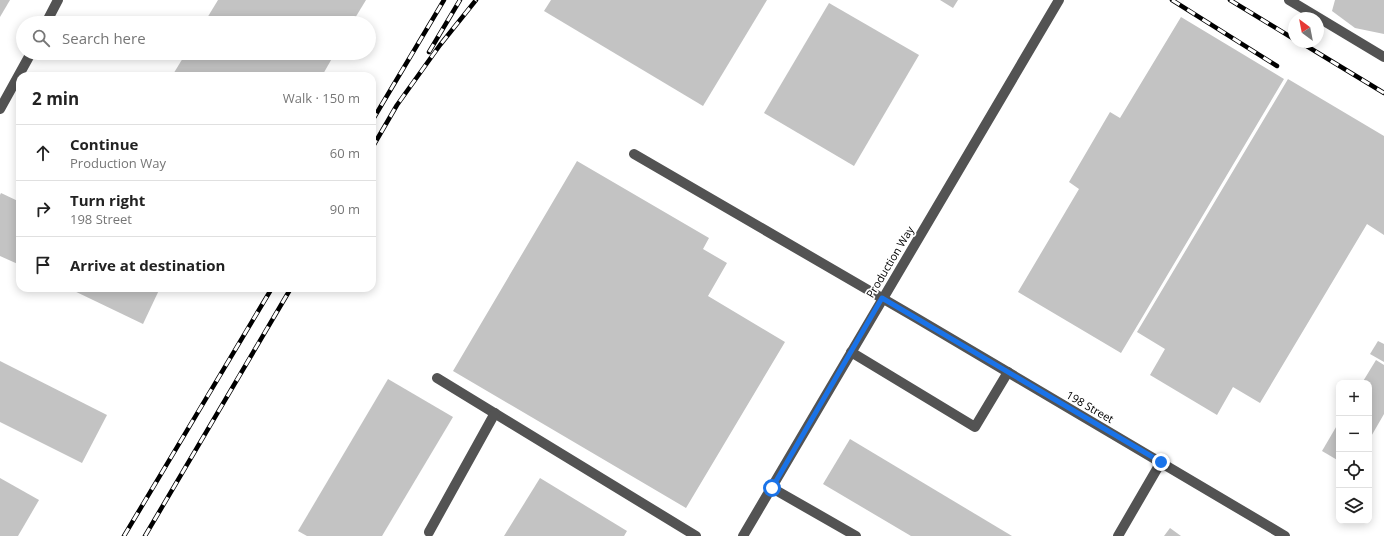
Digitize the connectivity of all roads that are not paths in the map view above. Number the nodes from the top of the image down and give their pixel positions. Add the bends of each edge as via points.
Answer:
1 (58, 0) edge
2 (1059, 0) edge
3 (1288, 0) edge
4 (50, 16) edge
5 (1384, 57) edge
6 (26, 60) edge
7 (20, 72) edge
8 (16, 79) edge
9 (0, 109) edge
10 (634, 154) dead end
11 (882, 298) junction
12 (851, 352) junction
13 (1008, 372) junction
14 (438, 378) dead end
15 (495, 413) junction
16 (1161, 462) junction
17 (772, 488) junction
18 (429, 532) dead end
19 (696, 536) edge
20 (744, 536) edge
21 (856, 536) edge
22 (1118, 536) edge
23 (1284, 536) edge

1 - 4 street
2 - 11 street, Production Way
3 - 5 street
6 - 7 street
8 - 9 street
10 - 11 street, 198 Street
11 - 12 street, Production Way
11 - 13 street, 198 Street
12 - 13 street via 975,427
12 - 17 street, Production Way
13 - 16 street, 198 Street
14 - 15 street
15 - 18 street
15 - 19 street
16 - 22 street
16 - 23 street, 198 Street
17 - 20 street, Production Way
17 - 21 street

